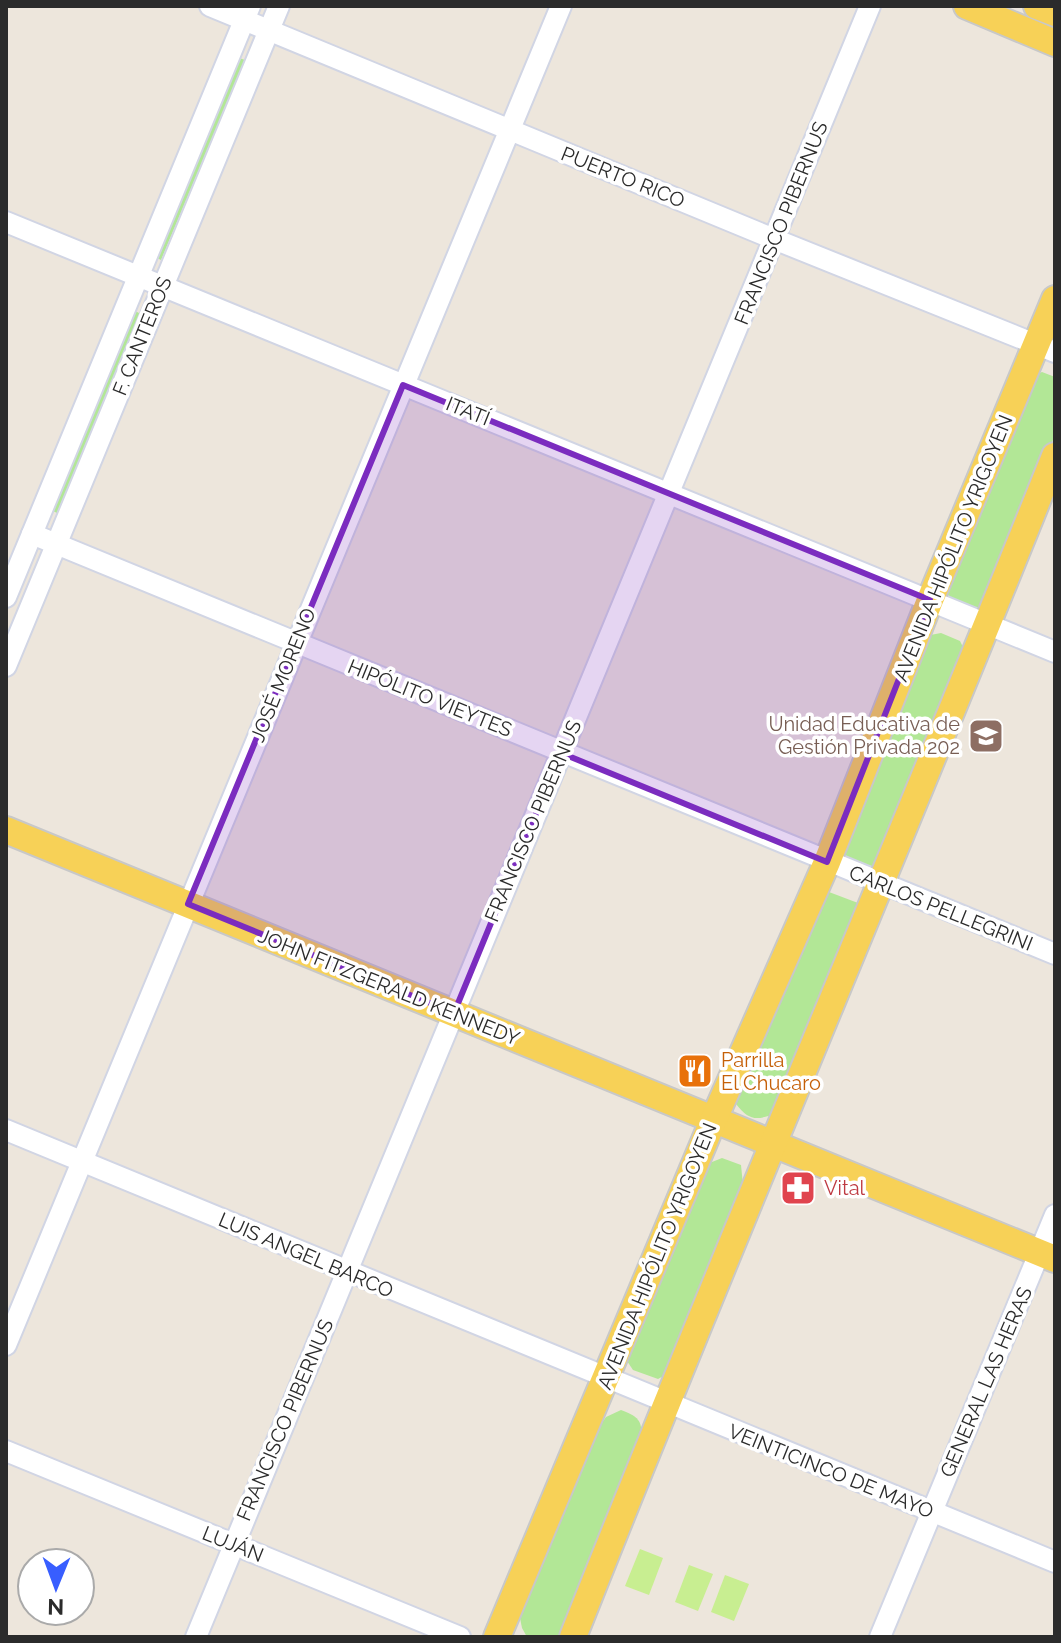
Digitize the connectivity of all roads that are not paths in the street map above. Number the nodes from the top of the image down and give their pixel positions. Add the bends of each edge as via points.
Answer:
1 (210, 6) edge
2 (279, 6) edge
3 (561, 6) edge
4 (870, 6) edge
5 (967, 6) edge
6 (1037, 6) edge
7 (1055, 13) edge
8 (247, 14) edge
9 (268, 32) junction
10 (1055, 43) edge
11 (508, 130) junction
12 (6, 222) edge
13 (774, 239) junction
14 (138, 276) junction
15 (163, 286) junction
16 (1055, 299) edge
17 (1046, 348) edge
18 (403, 385) junction
19 (1055, 456) edge
20 (669, 493) junction
21 (32, 534) junction
22 (57, 544) junction
23 (6, 597) edge
24 (930, 600) junction
25 (987, 624) junction
26 (297, 643) junction
27 (1055, 652) edge
28 (6, 666) edge
29 (561, 753) junction
30 (6, 830) edge
31 (827, 862) junction
32 (881, 884) junction
33 (188, 904) junction
34 (1055, 954) edge
35 (454, 1013) junction
36 (713, 1121) junction
37 (6, 1130) edge
38 (771, 1144) junction
39 (82, 1162) junction
40 (1055, 1215) edge
41 (1047, 1256) edge
42 (347, 1272) junction
43 (6, 1345) edge
44 (606, 1379) junction
45 (665, 1404) junction
46 (6, 1451) edge
47 (932, 1513) junction
48 (234, 1544) junction
49 (1055, 1562) edge
50 (196, 1637) edge
51 (460, 1637) edge
52 (497, 1637) edge
53 (573, 1637) edge
54 (880, 1637) edge

1 - 8 street, PUERTO RICO
2 - 9 street, F. CANTEROS
3 - 11 street, JOSÉ MORENO
4 - 13 street, FRANCISCO PIBERNUS
5 - 10 main road
6 - 7 main road
8 - 9 street, PUERTO RICO
8 - 14 street, F. CANTEROS
9 - 11 street, PUERTO RICO
9 - 15 street, F. CANTEROS
11 - 13 street, PUERTO RICO
11 - 18 street, JOSÉ MORENO
12 - 14 street, ITATÍ
13 - 17 street, PUERTO RICO
13 - 20 street, FRANCISCO PIBERNUS
14 - 15 street, ITATÍ
14 - 21 street, F. CANTEROS
15 - 18 street, ITATÍ
15 - 22 street, F. CANTEROS
16 - 17 main road, AVENIDA HIPÓLITO YRIGOYEN
17 - 24 main road, AVENIDA HIPÓLITO YRIGOYEN
18 - 20 street, ITATÍ
18 - 26 street, JOSÉ MORENO
19 - 25 main road
20 - 24 street, ITATÍ
20 - 29 street, FRANCISCO PIBERNUS
21 - 22 street, HIPÓLITO VIEYTES
21 - 23 street, F. CANTEROS
22 - 26 street, HIPÓLITO VIEYTES
22 - 28 street, F. CANTEROS
24 - 25 street, ITATÍ
24 - 31 main road, AVENIDA HIPÓLITO YRIGOYEN
25 - 27 street, ITATÍ
25 - 32 main road
26 - 29 street, HIPÓLITO VIEYTES
26 - 33 street, JOSÉ MORENO
29 - 31 street, HIPÓLITO VIEYTES
29 - 35 street, FRANCISCO PIBERNUS
30 - 33 main road, JOHN FITZGERALD KENNEDY
31 - 32 street, CARLOS PELLEGRINI
31 - 36 main road, AVENIDA HIPÓLITO YRIGOYEN
32 - 34 street, CARLOS PELLEGRINI
32 - 38 main road
33 - 35 main road, JOHN FITZGERALD KENNEDY
33 - 39 street, JOSÉ MORENO
35 - 36 main road, JOHN FITZGERALD KENNEDY
35 - 42 street, FRANCISCO PIBERNUS
36 - 38 main road, JOHN FITZGERALD KENNEDY
36 - 44 main road, AVENIDA HIPÓLITO YRIGOYEN
37 - 39 street, LUIS ANGEL BARCO
38 - 41 main road, JOHN FITZGERALD KENNEDY
38 - 45 main road
39 - 42 street, LUIS ANGEL BARCO
39 - 43 street, JOSÉ MORENO
40 - 41 street, GENERAL LAS HERAS
41 - 47 street, GENERAL LAS HERAS
42 - 44 street, LUIS ANGEL BARCO
42 - 48 street, FRANCISCO PIBERNUS
44 - 45 street, VEINTICINCO DE MAYO
44 - 52 main road, AVENIDA HIPÓLITO YRIGOYEN
45 - 47 street, VEINTICINCO DE MAYO
45 - 53 main road
46 - 48 street, LUJÁN
47 - 49 street, VEINTICINCO DE MAYO
47 - 54 street, GENERAL LAS HERAS
48 - 50 street, FRANCISCO PIBERNUS
48 - 51 street, LUJÁN

